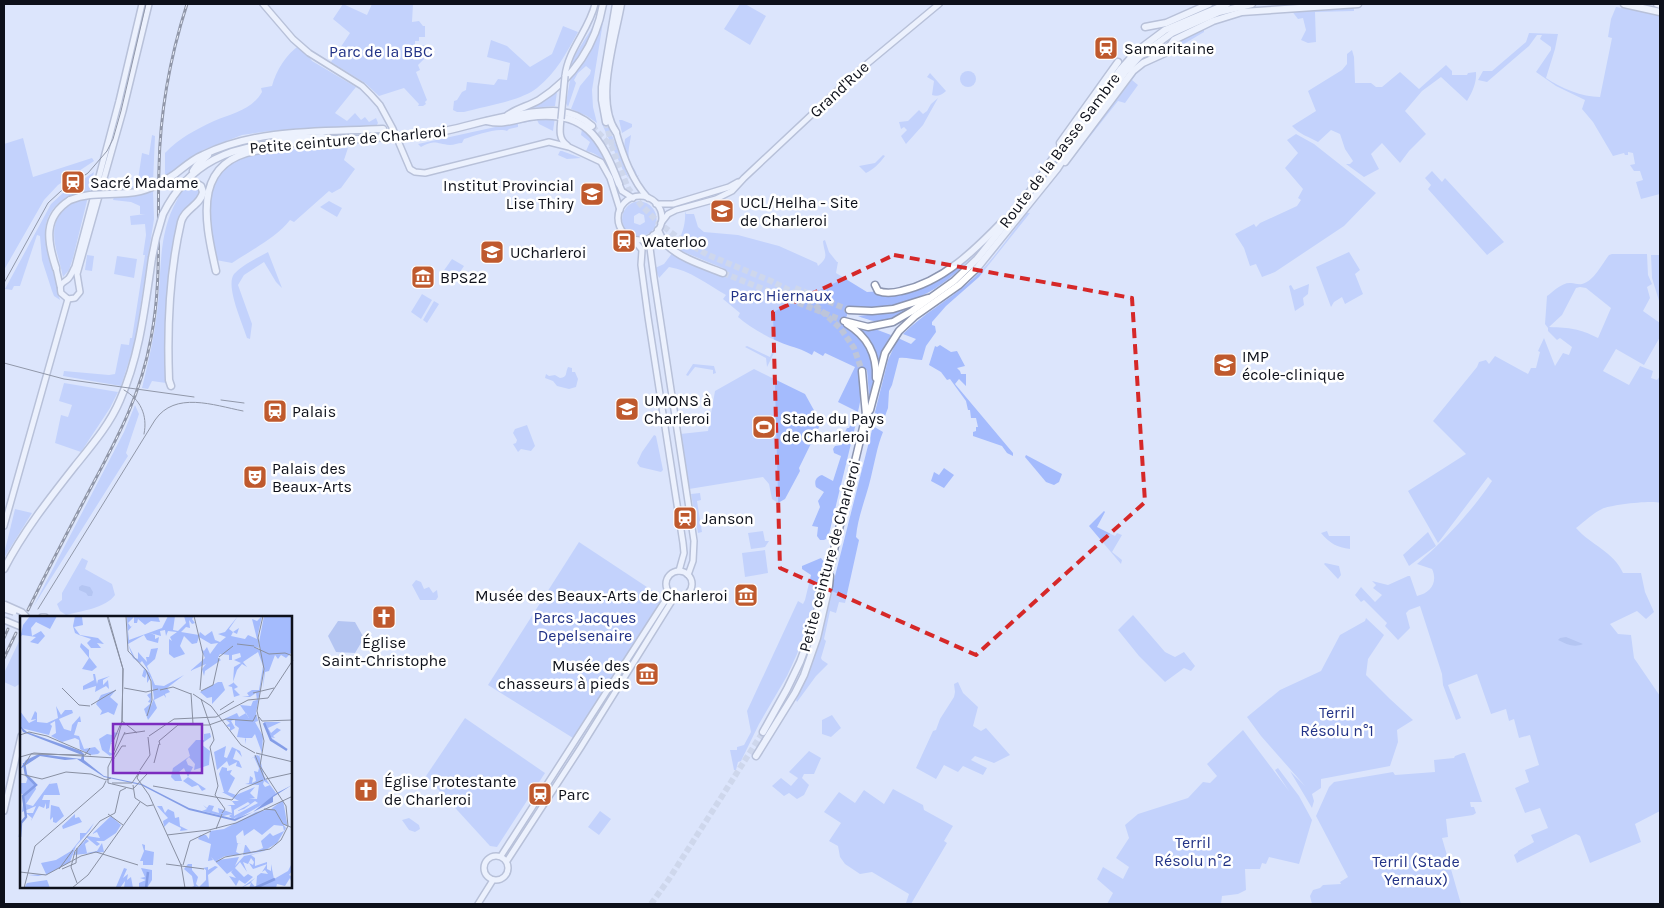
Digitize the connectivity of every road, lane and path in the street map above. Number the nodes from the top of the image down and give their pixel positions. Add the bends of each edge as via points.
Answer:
1 (142, 4) edge
2 (149, 4) edge
3 (263, 4) edge
4 (595, 4) edge
5 (603, 4) edge
6 (616, 4) edge
7 (621, 4) edge
8 (939, 4) edge
9 (1209, 4) edge
10 (1227, 4) edge
11 (1252, 4) edge
12 (1278, 4) edge
13 (1336, 4) edge
14 (1358, 4) edge
15 (1624, 4) edge
16 (1327, 6) junction
17 (1304, 7) junction
18 (1660, 13) edge
19 (1145, 27) dead end
20 (1118, 62) dead end
21 (507, 115) junction
22 (486, 121) junction
23 (606, 122) tunnel mouth
24 (592, 126) tunnel mouth
25 (560, 128) junction
26 (383, 129) dead end
27 (616, 132) joint
28 (257, 138) junction
29 (336, 139) junction
30 (551, 142) junction
31 (306, 144) junction
32 (569, 147) junction
33 (213, 151) junction
34 (1055, 155) junction
35 (1057, 170) junction
36 (190, 175) junction
37 (743, 179) junction
38 (619, 184) joint
39 (180, 187) junction
40 (1032, 189) junction
41 (634, 198) junction
42 (648, 198) junction
43 (656, 204) junction
44 (620, 210) junction
45 (661, 223) junction
46 (656, 233) junction
47 (634, 239) junction
48 (56, 268) joint
49 (216, 271) dead end
50 (723, 274) tunnel mouth
51 (69, 279) junction
52 (77, 281) junction
53 (875, 285) dead end
54 (60, 286) junction
55 (929, 298) junction
56 (68, 299) junction
57 (849, 310) tunnel mouth
58 (862, 371) tunnel mouth
59 (876, 384) junction
60 (171, 386) dead end
61 (866, 415) junction
62 (4, 526) edge
63 (830, 567) junction
64 (4, 570) edge
65 (679, 571) junction
66 (688, 576) junction
67 (670, 593) junction
68 (675, 596) junction
69 (4, 604) edge
70 (4, 609) edge
71 (23, 616) edge
72 (25, 616) edge
73 (4, 620) edge
74 (20, 627) edge
75 (762, 732) tunnel mouth
76 (20, 740) edge
77 (756, 756) dead end
78 (4, 811) edge
79 (501, 856) junction
80 (506, 861) junction
81 (493, 880) junction
82 (478, 904) edge

1 - 51 main road via 87,224
2 - 52 main road
3 - 30 main road via 309,53 371,95 386,116 407,164 415,172 425,173
4 - 25 main road, bridge via 588,26 570,54
5 - 21 highway via 593,40 567,78 541,99
6 - 23 highway via 602,87
7 - 27 highway via 606,94
8 - 37 main road, Grand'Rue via 856,73
9 - 19 highway via 1166,23
10 - 34 highway, Route de la Basse Sambre via 1165,30 1137,51
11 - 35 highway, Route de la Basse Sambre via 1219,12 1172,33 1140,56
12 - 17 highway
13 - 16 highway
14 - 16 highway
15 - 18 highway
16 - 17 highway
17 - 35 highway via 1242,12 1212,21 1174,40 1165,53 1133,71 1071,156
20 - 34 highway via 1060,143
21 - 22 highway, Petite ceinture de Charleroi
21 - 24 highway, Petite ceinture de Charleroi via 563,111
22 - 29 highway, Petite ceinture de Charleroi, bridge via 437,133
22 - 38 highway via 498,124 550,116 575,120 599,142
25 - 30 main road
25 - 32 main road via 563,142
26 - 28 highway
27 - 42 main road via 628,166
28 - 29 highway
28 - 33 highway
29 - 31 highway, Petite ceinture de Charleroi
30 - 32 main road
31 - 36 highway, Petite ceinture de Charleroi via 240,149 219,157
31 - 49 highway via 250,152 231,160 219,170 211,184 206,209
32 - 44 main road via 601,162
33 - 36 highway
33 - 48 highway, bridge via 145,190 93,194 70,200 56,212 50,226 49,242
34 - 40 highway, Route de la Basse Sambre
35 - 59 highway, Route de la Basse Sambre via 972,273 951,292 908,321 885,353
36 - 39 highway, Petite ceinture de Charleroi
37 - 43 main road, Grand'Rue via 729,187 685,201
37 - 45 main road, Grand'Rue via 732,191 676,210
38 - 41 main road via 622,191
39 - 60 highway via 196,183 203,192 184,214 178,242 168,323
39 - 64 highway, Petite ceinture de Charleroi, bridge via 170,199 154,245 139,340 120,400 94,442 32,523
40 - 53 highway via 992,232 936,279 891,293 881,292
40 - 55 highway, Route de la Basse Sambre via 971,266
41 - 42 main road
41 - 44 main road
42 - 43 main road
43 - 45 main road
44 - 47 main road via 621,229
45 - 46 main road
46 - 47 main road via 644,239
46 - 50 highway via 672,249
46 - 66 main road via 650,248 694,541 694,561
47 - 65 main road via 642,250 641,265 683,543
48 - 54 main road
51 - 52 main road
51 - 54 main road
52 - 56 main road via 79,295
54 - 56 main road via 61,293
55 - 57 highway via 881,310
55 - 59 highway, Route de la Basse Sambre via 887,324 868,327 844,321 868,344 875,362
56 - 62 main road
58 - 61 highway, Petite ceinture de Charleroi
59 - 61 highway
61 - 63 highway, Petite ceinture de Charleroi
63 - 75 highway, Petite ceinture de Charleroi via 800,662
63 - 77 highway via 829,586 811,658 795,693
65 - 66 main road
65 - 67 main road via 666,581
66 - 68 main road via 692,582 689,592
67 - 68 main road
67 - 79 main road
68 - 80 main road
69 - 72 main road, bridge
70 - 71 main road, bridge
73 - 74 main road, bridge
76 - 78 main road
79 - 80 main road
79 - 81 main road via 491,856 484,863 485,873
80 - 81 main road via 508,873
81 - 82 main road

